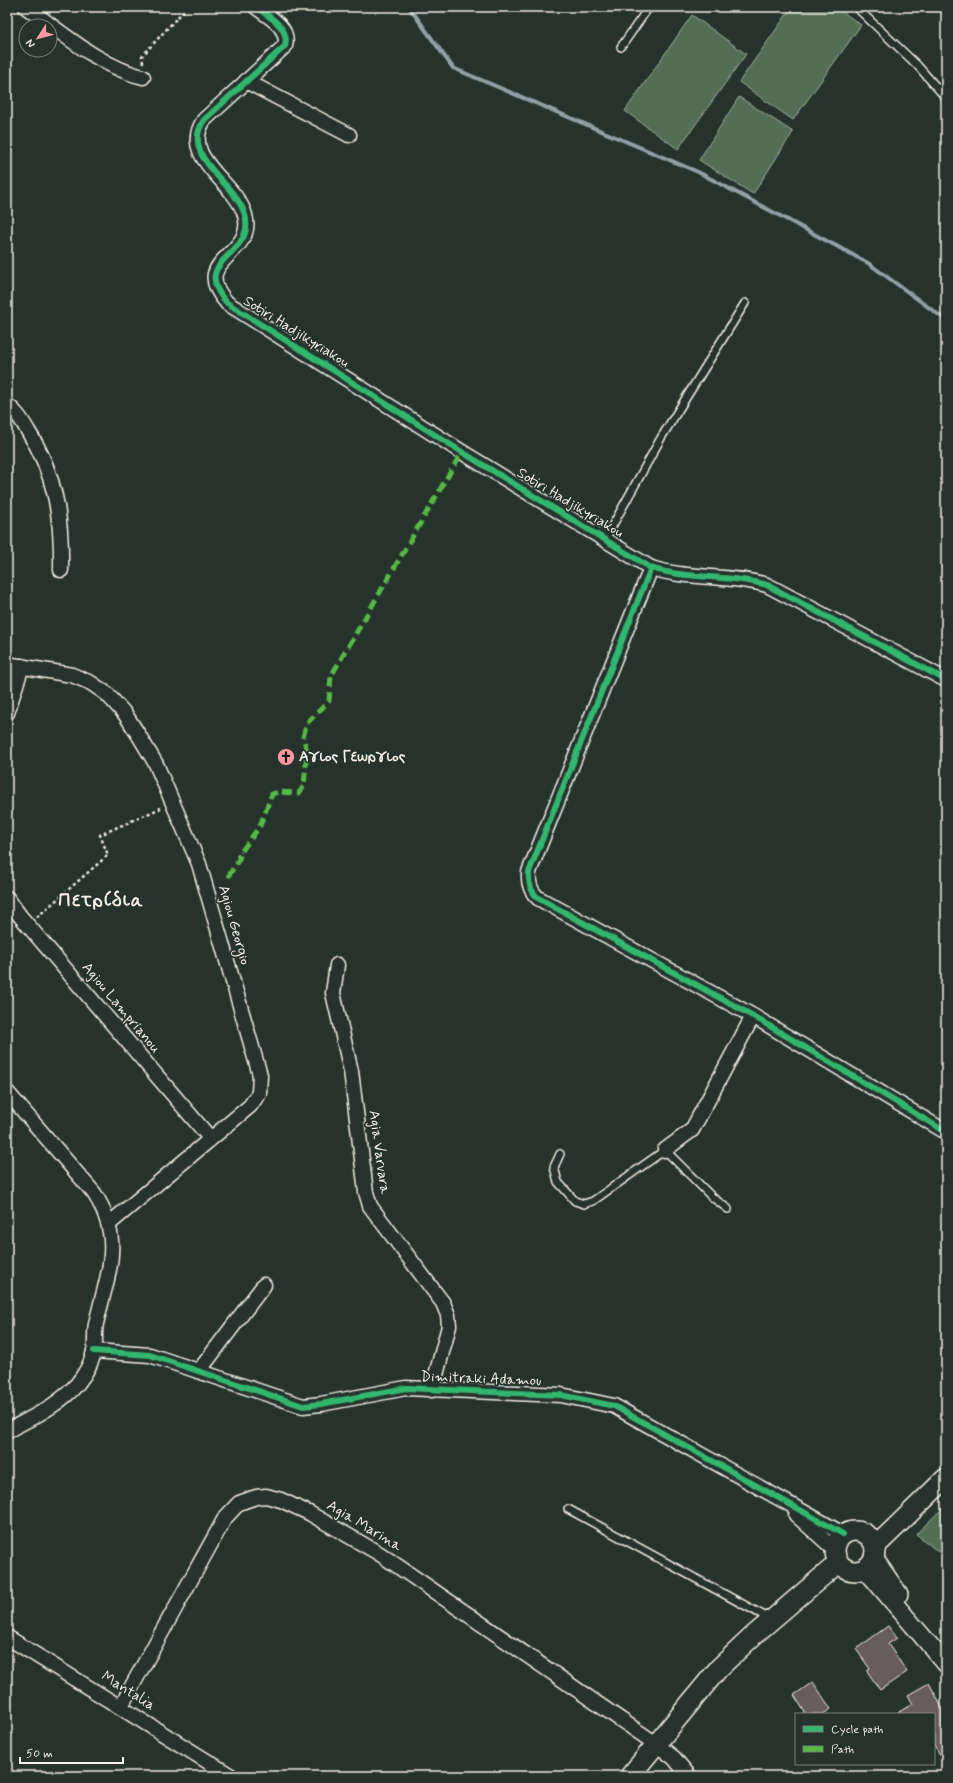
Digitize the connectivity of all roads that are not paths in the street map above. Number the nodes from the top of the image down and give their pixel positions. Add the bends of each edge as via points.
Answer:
1 (26, 7) edge
2 (256, 7) edge
3 (649, 7) edge
4 (856, 7) edge
5 (622, 47) dead end
6 (143, 77) road end
7 (246, 81) junction
8 (946, 98) edge
9 (349, 135) dead end
10 (745, 303) dead end
11 (7, 405) edge
12 (605, 539) junction
13 (652, 568) junction
14 (61, 570) dead end
15 (7, 664) edge
16 (22, 666) junction
17 (946, 680) edge
18 (7, 713) edge
19 (7, 898) edge
20 (337, 965) dead end
21 (753, 1016) junction
22 (7, 1092) edge
23 (946, 1132) edge
24 (210, 1138) junction
25 (665, 1150) junction
26 (560, 1154) dead end
27 (728, 1209) dead end
28 (109, 1224) junction
29 (264, 1285) dead end
30 (94, 1350) junction
31 (199, 1371) junction
32 (432, 1390) junction
33 (7, 1431) edge
34 (939, 1484) edge
35 (568, 1508) dead end
36 (856, 1551) junction
37 (774, 1619) junction
38 (7, 1637) edge
39 (945, 1662) edge
40 (121, 1706) junction
41 (656, 1744) junction
42 (231, 1776) edge
43 (630, 1776) edge
44 (689, 1776) edge

1 - 6 street via 109,64
2 - 7 street via 277,22 287,39 278,54
3 - 5 lane
4 - 8 lane via 918,65
7 - 9 street
7 - 12 street, Sotiri Hadjikyriakou via 204,120 197,138 197,147 203,158 238,201 247,221 242,241 215,272 214,282 218,293 227,303
10 - 12 lane via 661,438
11 - 14 street via 18,415 37,444 50,476 58,506
12 - 13 street, Sotiri Hadjikyriakou
13 - 17 street, Sotiri Hadjikyriakou via 677,574 747,579 767,585
13 - 21 street via 529,872 528,881 533,894 538,898
15 - 16 street, Agiou Georgio
16 - 18 street
16 - 24 street, Agiou Georgio via 72,676 91,683 107,694 125,714 156,764 199,864 260,1075 259,1093 255,1100
19 - 24 street, Agiou Lamprianou
20 - 32 street, Agia Varvara via 332,993 351,1071 366,1192 370,1206 443,1303 448,1315 449,1326
21 - 23 street
21 - 25 street via 692,1130
22 - 28 street via 94,1193
24 - 28 street, Agiou Georgio
25 - 26 lane via 593,1201 584,1204 575,1201 558,1182 554,1167
25 - 27 lane via 712,1197
28 - 30 street via 111,1263 96,1327
29 - 31 street
30 - 31 street, Dimitraki Adamou via 150,1355
30 - 33 street via 90,1364 77,1385 42,1412
31 - 32 street, Dimitraki Adamou via 304,1406 406,1388
32 - 36 street, Dimitraki Adamou via 561,1395 614,1406 778,1498
34 - 36 main road
35 - 37 lane
36 - 37 main road
36 - 39 street
37 - 41 main road via 718,1668
38 - 40 street, Mantalia
40 - 41 street, Agia Marina via 225,1518 239,1503 266,1496 309,1513 380,1554
40 - 42 street, Mantalia
41 - 43 main road
41 - 44 street, Agia Marina via 674,1758

